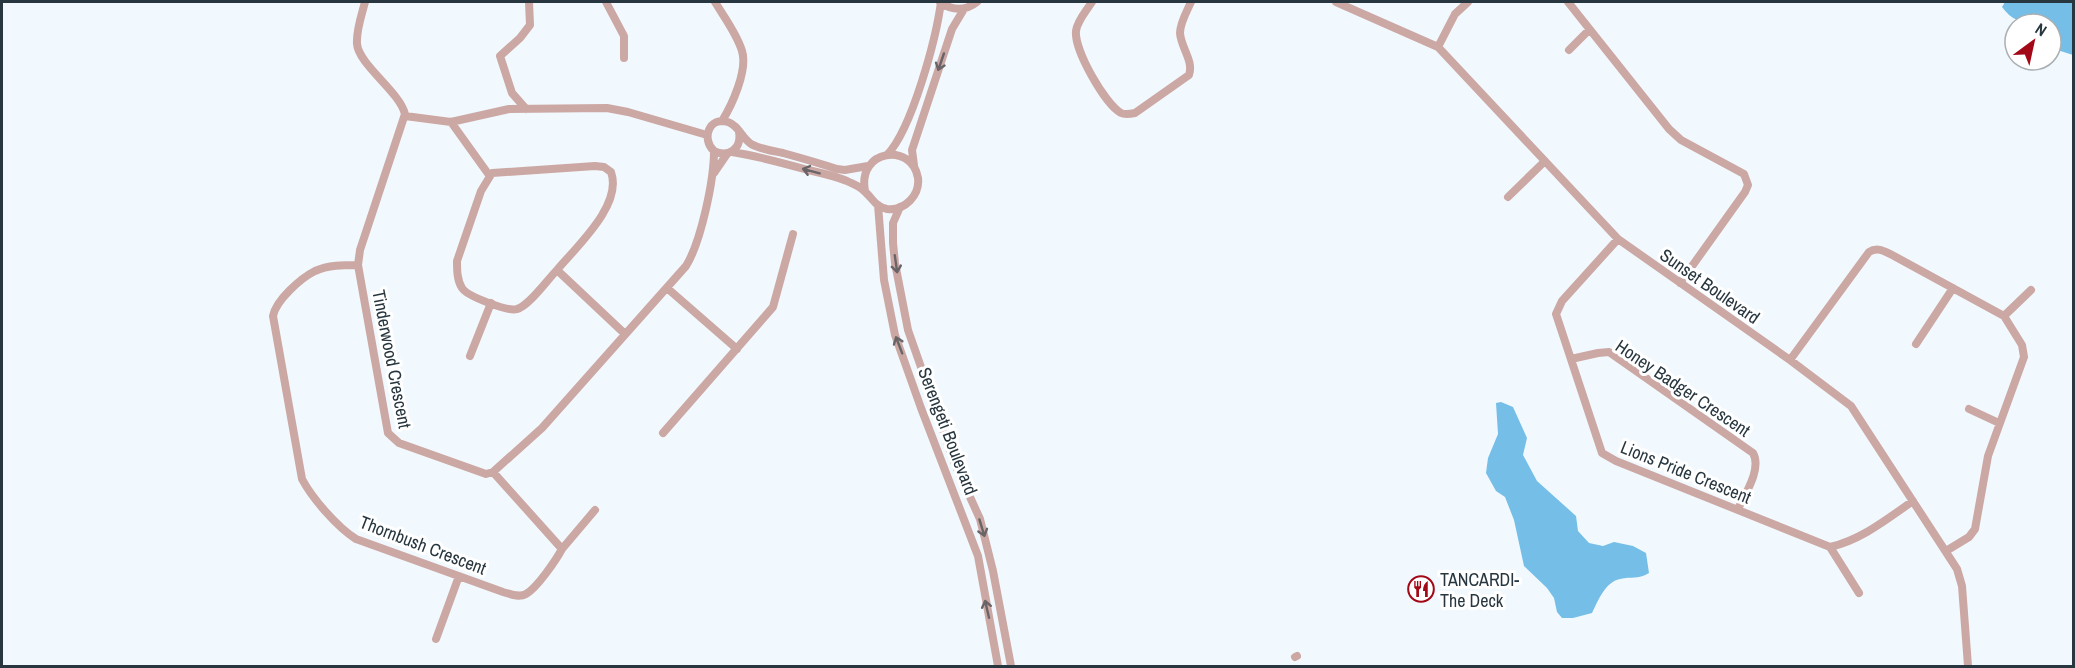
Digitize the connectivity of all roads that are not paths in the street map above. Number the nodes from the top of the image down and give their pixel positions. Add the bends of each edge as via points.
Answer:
1 (365, 2) edge
2 (529, 2) edge
3 (606, 2) edge
4 (715, 2) edge
5 (941, 2) edge
6 (977, 2) edge
7 (1092, 2) edge
8 (1191, 2) edge
9 (1468, 2) edge
10 (1568, 2) edge
11 (1340, 3) edge
12 (964, 9) junction
13 (1589, 30) junction
14 (1438, 47) junction
15 (1569, 50) dead end
16 (624, 58) dead end
17 (512, 93) junction
18 (732, 105) junction
19 (509, 109) junction
20 (526, 109) junction
21 (405, 116) junction
22 (722, 121) junction
23 (451, 122) junction
24 (738, 130) junction
25 (707, 135) junction
26 (714, 151) junction
27 (730, 153) junction
28 (887, 155) junction
29 (792, 156) junction
30 (1545, 161) junction
31 (789, 164) junction
32 (868, 166) junction
33 (914, 167) junction
34 (714, 172) junction
35 (489, 175) junction
36 (865, 192) junction
37 (1508, 197) dead end
38 (878, 206) junction
39 (900, 207) junction
40 (794, 234) dead end
41 (1618, 239) junction
42 (358, 265) junction
43 (557, 270) junction
44 (1680, 283) junction
45 (667, 288) junction
46 (1953, 288) junction
47 (2031, 290) dead end
48 (491, 303) junction
49 (2004, 316) junction
50 (625, 334) junction
51 (1916, 344) dead end
52 (737, 349) junction
53 (470, 356) dead end
54 (1572, 359) junction
55 (1790, 360) junction
56 (1969, 409) dead end
57 (1999, 423) junction
58 (663, 433) dead end
59 (494, 472) junction
60 (1913, 501) junction
61 (1738, 509) junction
62 (595, 510) dead end
63 (1830, 547) junction
64 (562, 549) junction
65 (1946, 551) junction
66 (459, 576) junction
67 (1859, 593) dead end
68 (436, 639) dead end
69 (998, 666) edge
70 (1011, 666) edge
71 (1968, 666) edge

1 - 21 street via 359,51
2 - 17 street via 530,25 500,56
3 - 16 street via 624,36
4 - 18 street via 744,59
5 - 12 street
5 - 28 street via 932,46 906,123
6 - 12 street
7 - 8 street via 1076,31 1081,56 1123,114 1135,112 1189,75 1191,66 1180,35
9 - 14 street via 1455,14
10 - 13 street
11 - 14 street, Sunset Boulevard
12 -> 33 street via 952,29 912,150
13 - 15 street
13 - 44 street via 1674,135 1739,171 1748,180 1745,192
14 - 30 street, Sunset Boulevard
17 - 19 street
17 - 20 street
18 - 22 street
18 - 24 street
19 - 20 street
19 - 23 street
20 - 25 street via 607,108
21 - 23 street
21 - 42 street, Tinderwood Crescent
22 - 24 street
22 - 25 street via 713,125
23 - 35 street
24 - 27 street via 739,143
24 - 29 street via 753,145
25 - 26 street
26 - 27 street
26 - 34 street
27 - 31 street
27 - 34 street
28 - 32 street
28 - 33 street via 900,156
29 - 31 street
29 - 32 street via 845,170
30 - 37 street
30 - 41 street, Sunset Boulevard
36 -> 31 street via 844,180
32 - 36 street
33 - 39 street via 916,192
34 - 45 street via 692,256
35 - 43 street via 495,171 595,166 611,172 612,186 605,211
35 - 48 street via 460,252 457,273 465,292
36 - 38 street
38 - 39 street
69 -> 38 street, Serengeti Boulevard via 978,556 895,335 883,270
39 -> 70 street, Serengeti Boulevard via 893,223 893,243 906,322 955,464 980,519
40 - 52 street via 773,307
41 - 44 street, Sunset Boulevard
41 - 54 street, Lions Pride Crescent via 1557,310 1557,322
42 - 59 street, Tinderwood Crescent via 390,436 470,470
42 - 66 street, Thornbush Crescent via 316,270 280,299 273,316 302,479 342,528 356,539
43 - 48 street via 519,309
43 - 50 street
44 - 55 street, Sunset Boulevard
45 - 50 street
45 - 52 street
46 - 49 street
46 - 51 street
46 - 55 street via 1874,249
47 - 49 street
48 - 53 street
49 - 57 street via 2022,345 2024,357
50 - 59 street via 542,428
52 - 58 street
54 - 61 street, Lions Pride Crescent via 1602,453
54 - 61 street, Honey Badger Crescent via 1609,352 1753,453 1756,467
55 - 60 street, Sunset Boulevard via 1856,412
56 - 57 street
57 - 65 street via 1988,456 1975,529
59 - 64 street
60 - 63 street via 1857,538
60 - 65 street, Sunset Boulevard
61 - 63 street, Lions Pride Crescent
62 - 64 street
63 - 67 street
64 - 66 street, Thornbush Crescent via 536,585 522,595
65 - 71 street, Sunset Boulevard via 1960,577
66 - 68 street

